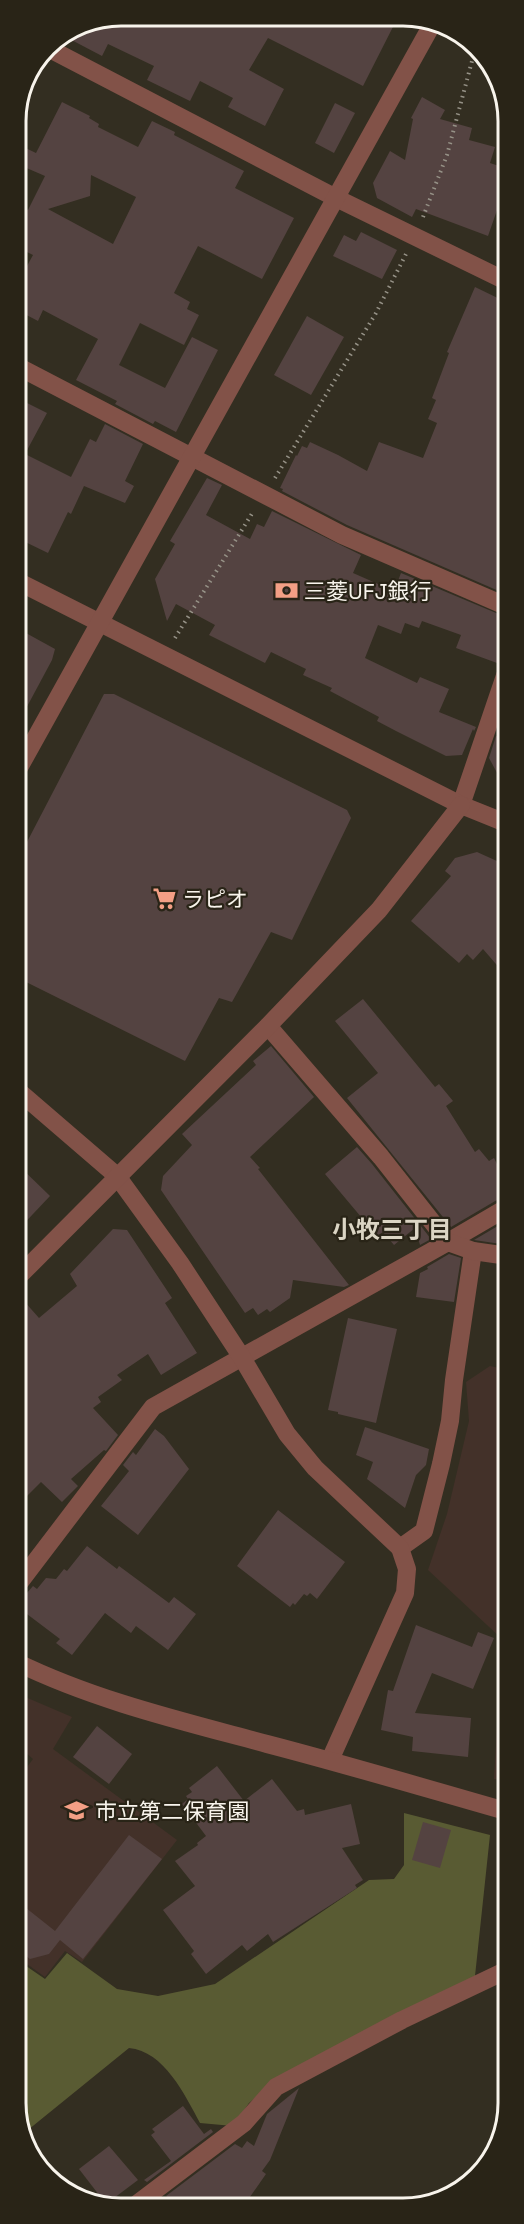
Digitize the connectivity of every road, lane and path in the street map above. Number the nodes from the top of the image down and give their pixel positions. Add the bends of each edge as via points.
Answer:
1 (429, 29) edge
2 (55, 52) edge
3 (473, 56) edge
4 (336, 198) junction
5 (416, 237) junction
6 (498, 277) edge
7 (26, 371) edge
8 (192, 458) junction
9 (265, 494) junction
10 (26, 586) edge
11 (498, 603) edge
12 (100, 623) junction
13 (165, 655) junction
14 (498, 696) edge
15 (26, 755) edge
16 (461, 805) junction
17 (498, 820) edge
18 (268, 1026) junction
19 (26, 1098) edge
20 (117, 1176) junction
21 (498, 1213) edge
22 (448, 1242) junction
23 (473, 1251) junction
24 (498, 1255) edge
25 (26, 1269) edge
26 (242, 1356) junction
27 (400, 1548) junction
28 (26, 1574) edge
29 (26, 1666) edge
30 (330, 1760) junction
31 (498, 1809) edge
32 (498, 1974) edge
33 (145, 2198) edge

1 - 4 street
2 - 4 street
3 - 5 path via 447,155
4 - 5 street
4 - 8 street
5 - 6 street
5 - 9 path via 376,313
7 - 8 street
8 - 9 street
8 - 12 street
9 - 11 street via 342,535
9 - 13 path
10 - 12 street
12 - 13 street
12 - 15 street
13 - 16 street
14 - 16 street
16 - 17 street
16 - 18 street via 379,910
18 - 20 street
18 - 22 street via 381,1156
19 - 20 street
20 - 25 street
20 - 26 street
21 - 22 street
22 - 23 street
22 - 26 street
23 - 24 street
23 - 27 street via 441,1464 423,1532
26 - 27 street via 287,1434 315,1468
26 - 28 street via 153,1407
27 - 30 street via 407,1569 405,1593
29 - 30 street via 138,1709
30 - 31 street
32 - 33 street via 276,2087 244,2123

